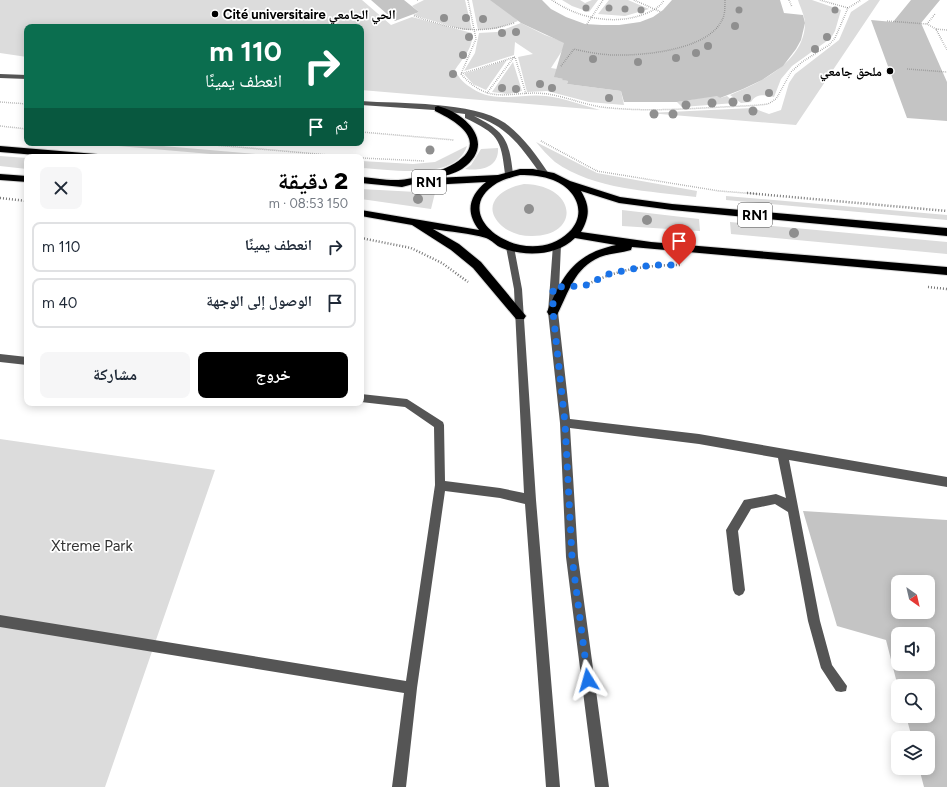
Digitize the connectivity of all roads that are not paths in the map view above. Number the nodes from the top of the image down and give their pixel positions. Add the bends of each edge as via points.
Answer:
1 (0, 76) edge
2 (24, 77) edge
3 (364, 103) edge
4 (438, 109) junction
5 (457, 111) junction
6 (0, 149) edge
7 (60, 154) edge
8 (508, 174) junction
9 (545, 174) junction
10 (0, 177) edge
11 (497, 178) junction
12 (24, 179) edge
13 (364, 180) edge
14 (567, 183) junction
15 (402, 184) junction
16 (364, 213) edge
17 (412, 221) junction
18 (947, 232) edge
19 (575, 234) junction
20 (488, 235) junction
21 (640, 244) junction
22 (557, 245) junction
23 (510, 247) junction
24 (947, 271) edge
25 (553, 312) junction
26 (520, 316) junction
27 (0, 358) edge
28 (24, 361) edge
29 (364, 398) edge
30 (565, 423) junction
31 (783, 454) junction
32 (947, 482) edge
33 (440, 485) junction
34 (530, 500) junction
35 (792, 508) junction
36 (739, 590) dead end
37 (0, 621) edge
38 (841, 686) dead end
39 (411, 688) junction
40 (399, 787) edge
41 (553, 787) edge
42 (602, 787) edge

1 - 2 street
3 - 4 street
4 - 5 street
4 - 15 highway via 461,120 469,128 475,140 473,150 458,166
5 - 8 street via 500,135 504,140
5 - 9 street via 492,118 502,124
6 - 7 highway
8 - 9 highway, RN1
8 - 11 highway, RN1
9 - 14 highway, RN1
10 - 12 highway
11 - 15 highway, RN1
11 - 20 highway, RN1 via 479,194 475,204 475,215 479,225
13 - 15 highway, RN1
14 - 18 highway, RN1 via 619,200 648,204
14 - 19 highway, RN1 via 583,202 585,213 582,224
16 - 17 highway, RN1
17 - 20 highway, RN1
17 - 26 highway via 455,247 477,265
19 - 21 highway
19 - 22 highway, RN1
20 - 23 highway, RN1
21 - 24 highway
21 - 25 highway via 603,251 588,257 563,287
22 - 23 highway, RN1 via 534,250
22 - 25 street
23 - 26 street
25 - 30 street
26 - 34 street
27 - 28 street
29 - 33 street via 407,403 439,425
30 - 31 street via 699,438
30 - 42 street via 572,557
31 - 32 street
31 - 35 street
33 - 34 street
33 - 39 street
34 - 41 street
35 - 36 street via 776,499 748,504 732,530
35 - 38 street via 814,620 827,668
37 - 39 street
39 - 40 street

